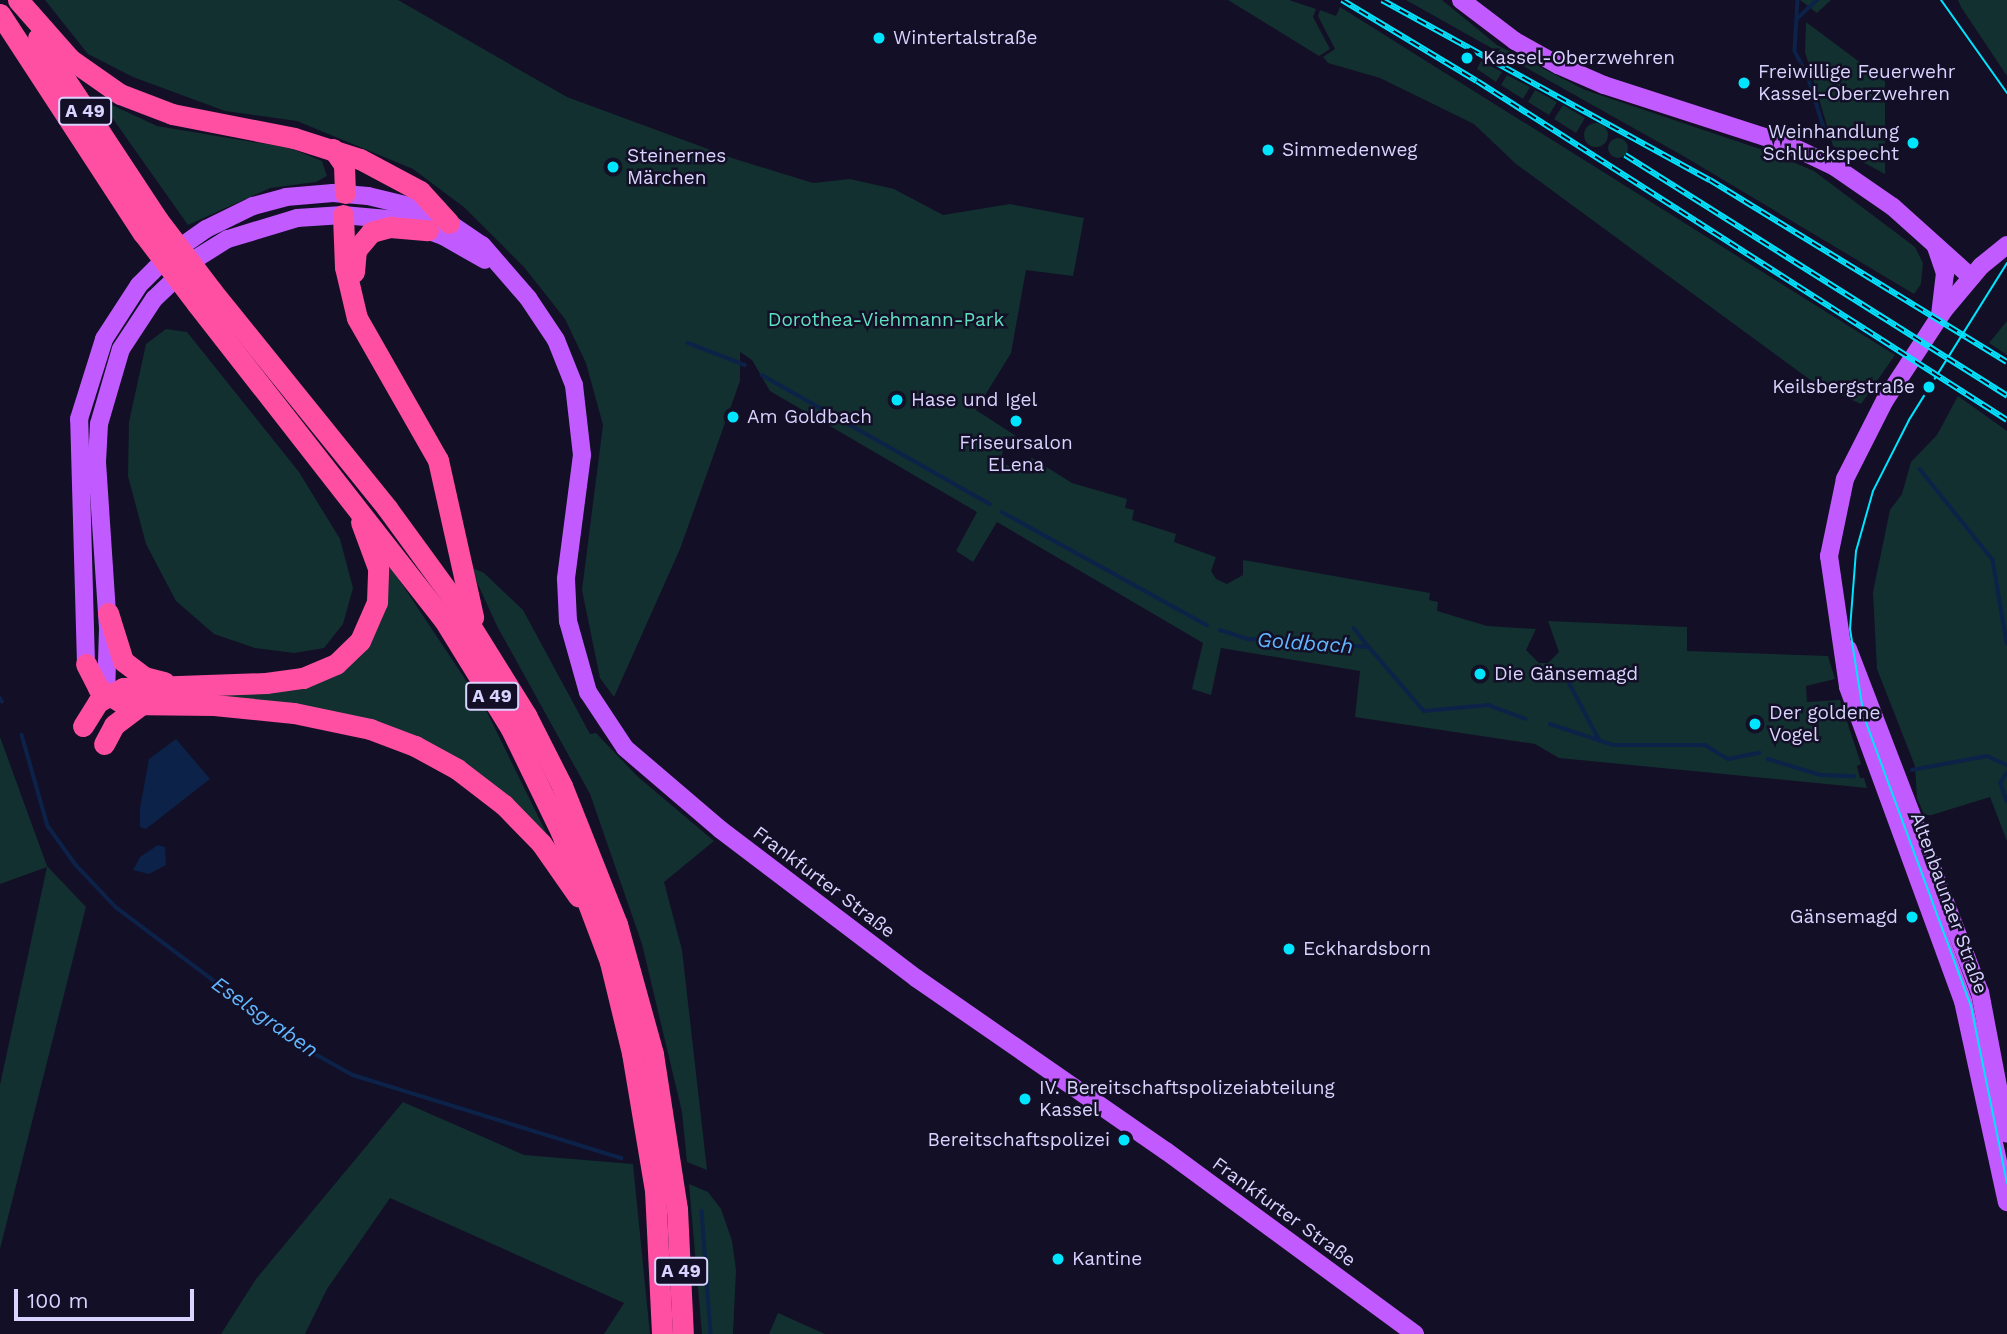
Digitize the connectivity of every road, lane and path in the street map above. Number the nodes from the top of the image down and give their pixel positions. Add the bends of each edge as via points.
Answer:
1 (16, 0) edge
2 (1461, 0) edge
3 (0, 14) edge
4 (333, 149) junction
5 (345, 193) junction
6 (343, 215) junction
7 (449, 223) junction
8 (151, 227) junction
9 (428, 230) junction
10 (1936, 245) junction
11 (2007, 245) edge
12 (1970, 277) junction
13 (510, 278) junction
14 (205, 298) junction
15 (352, 302) junction
16 (1940, 315) junction
17 (347, 492) junction
18 (108, 613) junction
19 (1837, 623) junction
20 (478, 635) junction
21 (86, 664) joint
22 (179, 686) junction
23 (106, 696) junction
24 (141, 705) junction
25 (83, 726) dead end
26 (104, 744) dead end
27 (597, 924) junction
28 (2007, 1133) edge
29 (2007, 1202) edge
30 (662, 1334) edge
31 (683, 1334) edge
32 (1415, 1334) edge

1 - 4 highway via 71,59 137,102 172,114
1 - 8 highway, A 49
2 - 10 main road via 1515,41 1558,65 1604,85 1787,144 1835,167 1893,206
3 - 8 highway, A 49
4 - 5 highway via 344,165
4 - 7 highway via 410,184 429,198
5 - 6 main road
5 - 7 main road via 390,200
5 - 21 main road via 269,201 206,229 154,270 104,339 86,388 78,439
6 - 9 main road via 388,218
6 - 15 highway
6 - 18 main road via 276,221 228,239 168,284 130,331 113,368 99,424 98,482
7 - 13 main road via 482,245
8 - 14 highway, A 49, bridge
9 - 13 main road via 469,249
9 - 15 highway via 383,228 365,237 355,257
10 - 12 main road
10 - 16 main road via 1945,273
11 - 12 main road, Altenbaunaer Straße
12 - 16 main road, Altenbaunaer Straße
13 - 32 main road, Frankfurter Straße via 556,340 574,385 582,456 566,579 568,621 588,692 625,748 721,830 905,970 1166,1151
14 - 17 highway, A 49
14 - 20 highway, A 49 via 387,508
15 - 20 highway via 372,349 424,428 438,460
16 - 19 main road, Altenbaunaer Straße via 1870,428 1838,499 1829,556
17 - 22 highway via 372,545 379,580 374,612 353,649 326,670 303,678
17 - 27 highway, A 49 via 420,585 495,701 546,798
18 - 22 highway via 128,667 144,677
18 - 23 main road
19 - 28 main road, Altenbaunaer Straße via 1980,992
19 - 29 main road, Altenbaunaer Straße via 1848,687 1964,1001
20 - 31 highway, A 49 via 545,751 605,890 643,1013 666,1120 677,1209
21 - 23 highway
22 - 23 highway via 122,688
23 - 24 highway
23 - 25 highway
24 - 26 highway via 114,725
24 - 27 highway via 214,705 294,713 370,729 415,746 457,769 504,805 541,843
27 - 30 highway, A 49 via 645,1115 655,1190

